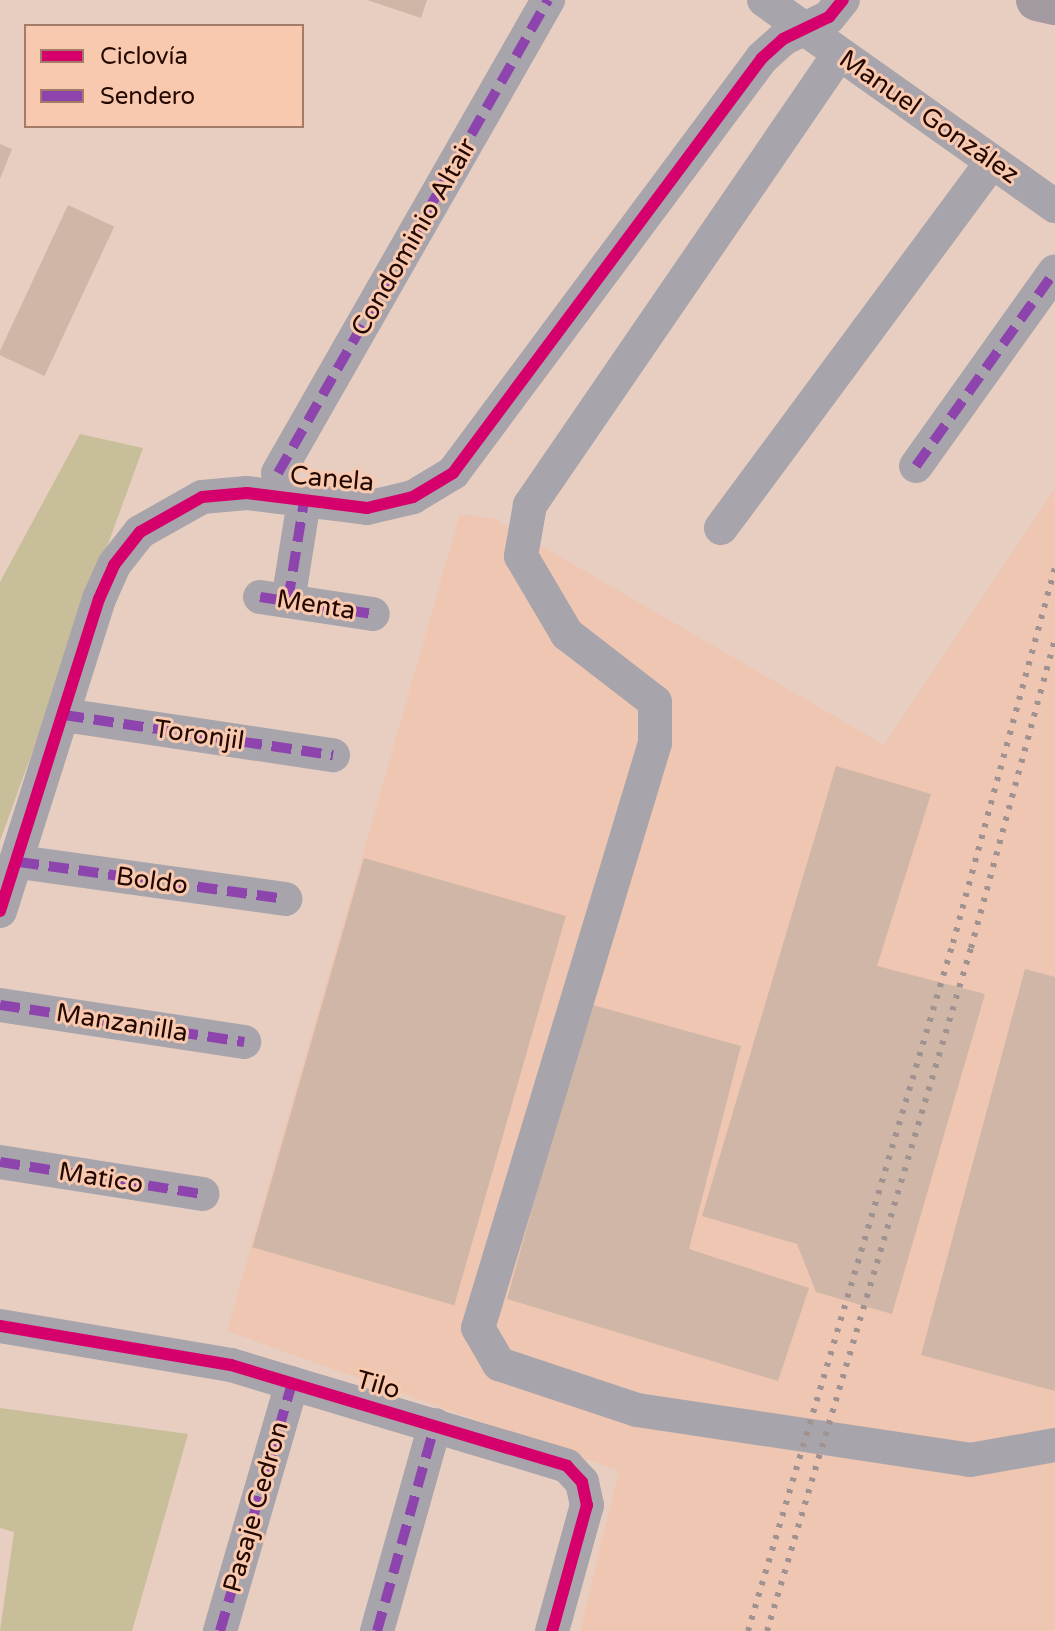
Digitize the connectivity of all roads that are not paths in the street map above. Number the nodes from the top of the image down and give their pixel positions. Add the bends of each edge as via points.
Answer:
1 (548, 0) edge
2 (764, 0) edge
3 (843, 0) edge
4 (1037, 0) edge
5 (1055, 4) edge
6 (802, 31) junction
7 (839, 54) junction
8 (992, 162) junction
9 (1055, 206) edge
10 (1055, 271) edge
11 (916, 466) dead end
12 (278, 473) dead end
13 (304, 501) junction
14 (721, 528) dead end
15 (373, 614) dead end
16 (64, 715) junction
17 (333, 755) dead end
18 (19, 862) junction
19 (285, 899) dead end
20 (0, 911) edge
21 (0, 1005) edge
22 (244, 1042) dead end
23 (0, 1162) edge
24 (202, 1194) dead end
25 (0, 1326) edge
26 (292, 1383) junction
27 (435, 1425) junction
28 (1055, 1445) edge
29 (220, 1631) edge
30 (377, 1631) edge
31 (552, 1631) edge

1 - 12 street, Condominio Altair
2 - 6 street, Manuel González
3 - 6 street, Canela via 829,17
4 - 5 main road
6 - 7 street, Manuel González
6 - 13 street, Canela via 762,58 453,473 391,504 342,508
7 - 8 street, Manuel González
7 - 28 street via 530,505 521,556 567,634 655,702 655,743 478,1328 499,1364 637,1410 970,1460
8 - 9 street, Manuel González
8 - 14 street
10 - 11 street
13 - 15 street, Menta via 274,599
13 - 16 street, Canela via 213,495 180,505 140,532 106,582
16 - 17 street, Toronjil
16 - 18 street, Canela
18 - 19 street, Boldo
18 - 20 street, Canela
21 - 22 street, Manzanilla
23 - 24 street, Matico
25 - 26 street, Tilo via 176,1352
26 - 27 street, Tilo
26 - 29 street, Pasaje Cedron
27 - 30 street
27 - 31 street, Tilo via 557,1461 582,1482 586,1516

